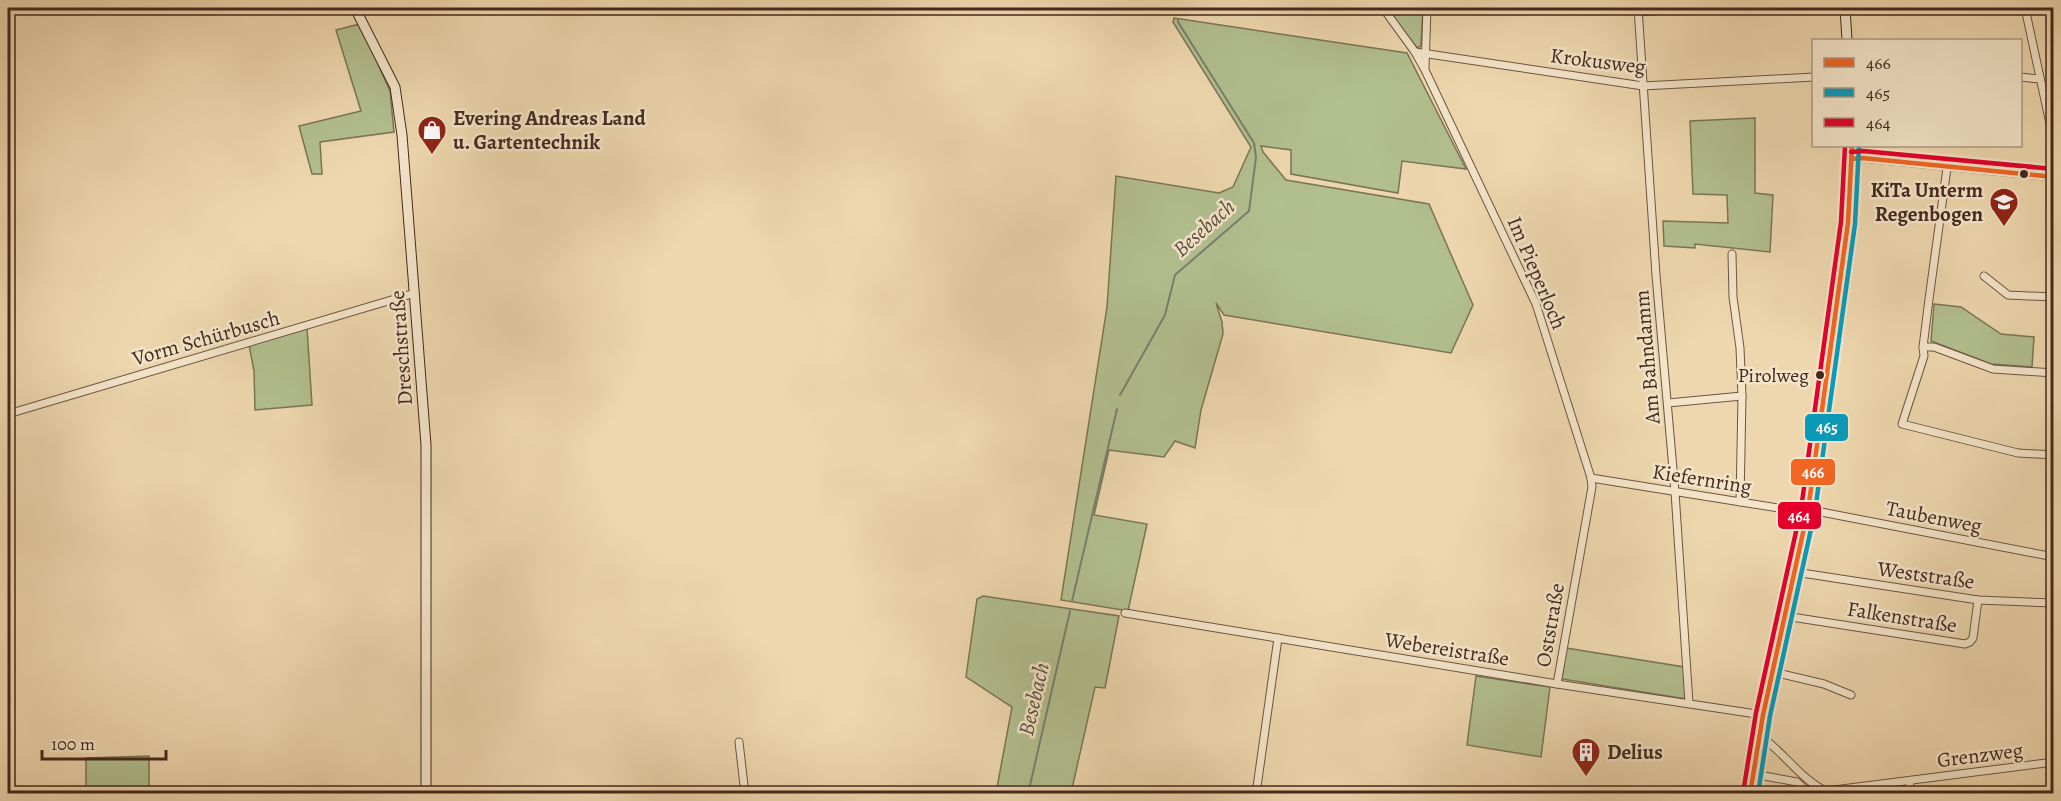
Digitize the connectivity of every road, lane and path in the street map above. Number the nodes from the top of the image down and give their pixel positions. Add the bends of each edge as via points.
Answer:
1 (355, 8) edge
2 (1383, 8) edge
3 (1427, 8) edge
4 (1697, 8) edge
5 (1845, 8) edge
6 (2025, 8) edge
7 (1638, 10) edge
8 (1847, 39) edge
9 (1415, 52) junction
10 (1425, 54) junction
11 (1425, 70) junction
12 (1812, 77) edge
13 (2022, 77) edge
14 (2040, 79) junction
15 (1643, 86) junction
16 (2054, 142) edge
17 (1852, 147) edge
18 (1852, 159) junction
19 (1947, 168) junction
20 (2054, 177) edge
21 (1732, 254) dead end
22 (1984, 276) dead end
23 (415, 293) junction
24 (2054, 297) edge
25 (1923, 347) junction
26 (2054, 373) edge
27 (1742, 396) junction
28 (1668, 403) junction
29 (8, 414) edge
30 (2054, 455) edge
31 (1591, 478) junction
32 (1675, 492) junction
33 (1740, 502) junction
34 (1808, 510) junction
35 (2054, 557) edge
36 (1795, 572) junction
37 (1577, 573) joint
38 (1978, 600) junction
39 (2054, 603) edge
40 (1125, 613) dead end
41 (1785, 616) junction
42 (1278, 638) junction
43 (1773, 672) junction
44 (1557, 684) junction
45 (1851, 695) dead end
46 (1689, 703) junction
47 (1763, 715) junction
48 (1760, 732) junction
49 (739, 742) dead end
50 (2054, 762) edge
51 (1753, 774) junction
52 (1910, 781) junction
53 (8, 788) edge
54 (8, 794) edge
55 (426, 794) edge
56 (745, 794) edge
57 (1256, 794) edge
58 (1750, 794) edge
59 (1810, 794) edge
60 (1908, 794) edge

1 - 23 street, Dreschstraße via 394,87 402,135
2 - 9 street, Im Pieperloch
3 - 10 street
4 - 7 street
5 - 8 street
6 - 14 street
7 - 15 street, Am Bahndamm
9 - 10 street, Krokusweg
9 - 11 street, Im Pieperloch
10 - 11 street
10 - 15 street, Krokusweg
11 - 31 street, Im Pieperloch via 1538,310
12 - 15 street, Krokusweg
13 - 14 street
14 - 16 street
15 - 28 street, Am Bahndamm
17 - 18 street
18 - 19 street
18 - 34 street via 1846,244
19 - 20 street
19 - 25 street
21 - 27 street
22 - 24 street via 2008,295
23 - 29 street, Vorm Schürbusch
23 - 55 street, Dreschstraße via 426,444
25 - 26 street via 1934,347 1993,369
25 - 30 street via 1924,356 1902,424 2018,453
27 - 28 street
27 - 33 street
28 - 32 street, Am Bahndamm
31 - 32 street, Kiefernring
31 - 37 street, Im Pieperloch
32 - 33 street, Kiefernring
32 - 46 street, Am Bahndamm
33 - 34 street, Kiefernring
34 - 35 street, Taubenweg
34 - 36 street
36 - 38 street, Weststraße
36 - 41 street
37 - 44 street, Oststraße
38 - 39 street, Weststraße
38 - 41 street, Falkenstraße via 1973,638 1965,644
40 - 42 street, Webereistraße
41 - 43 street
42 - 44 street, Webereistraße
42 - 57 street
43 - 45 street
43 - 47 street
44 - 46 street, Webereistraße
46 - 47 street, Webereistraße
47 - 48 street
48 - 51 street
48 - 52 street, Grenzweg via 1785,759 1827,791
49 - 56 street
50 - 52 street, Grenzweg
51 - 58 street
51 - 59 street via 1797,782
52 - 60 street, Grenzweg
53 - 54 street

